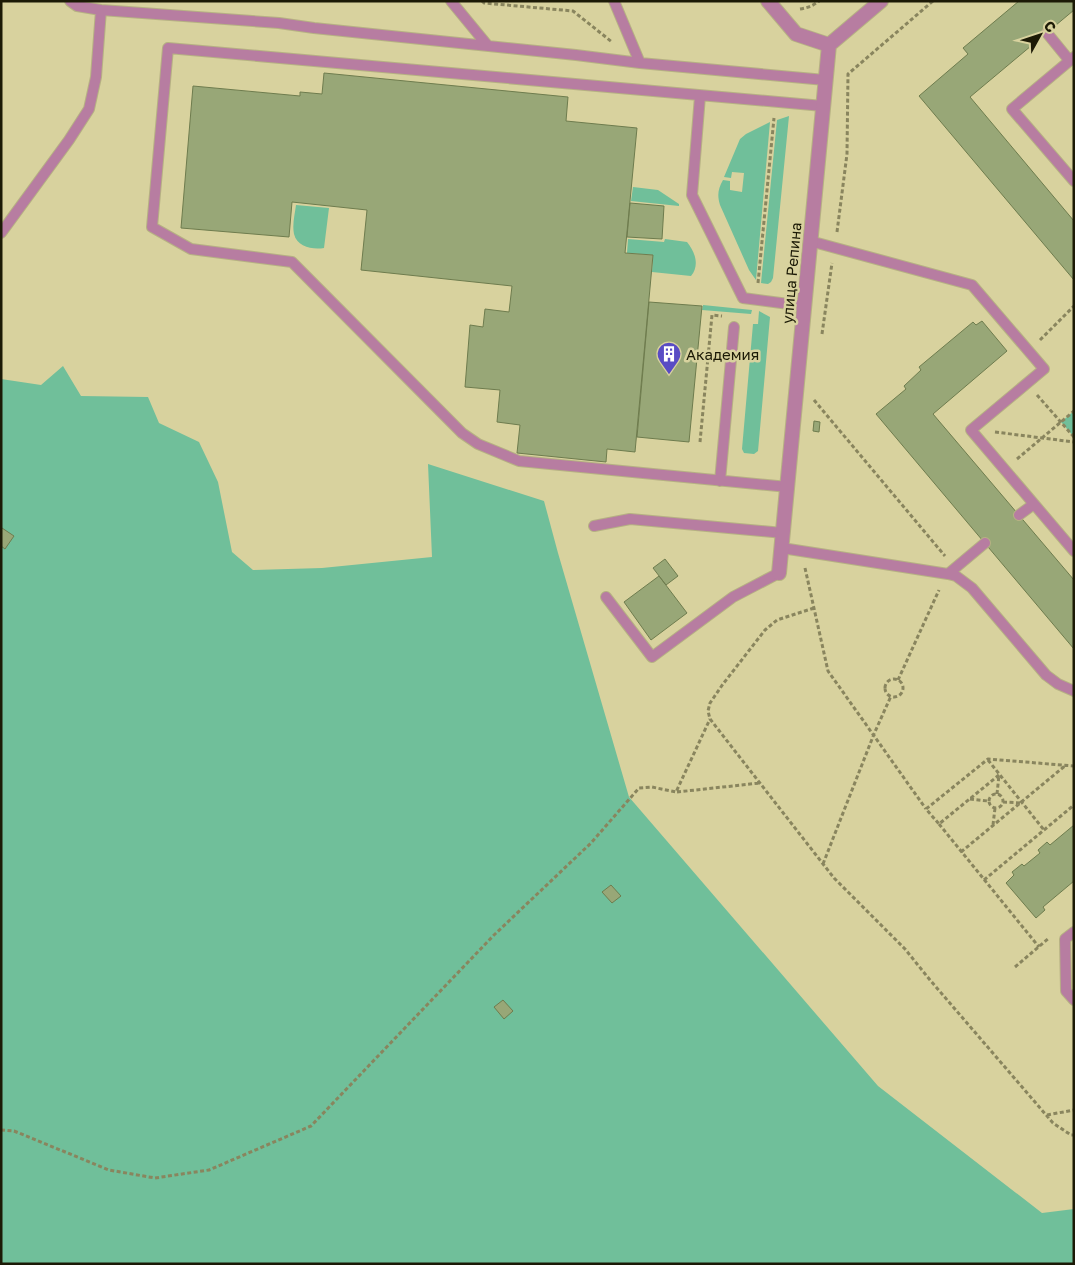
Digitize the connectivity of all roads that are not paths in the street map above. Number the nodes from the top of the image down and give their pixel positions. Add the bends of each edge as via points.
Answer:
1 (70, 1) edge
2 (450, 1) edge
3 (614, 1) edge
4 (768, 1) edge
5 (882, 1) edge
6 (101, 10) junction
7 (1047, 33) dead end
8 (828, 45) junction
9 (488, 46) junction
10 (1072, 58) edge
11 (640, 63) junction
12 (825, 80) junction
13 (700, 96) junction
14 (823, 106) junction
15 (1074, 181) edge
16 (1, 233) edge
17 (810, 240) junction
18 (804, 306) junction
19 (734, 327) dead end
20 (720, 481) junction
21 (788, 486) junction
22 (1034, 504) junction
23 (1019, 516) dead end
24 (594, 526) dead end
25 (783, 533) junction
26 (985, 543) dead end
27 (782, 548) junction
28 (1074, 551) edge
29 (950, 572) junction
30 (780, 573) joint
31 (606, 597) dead end
32 (1074, 691) edge
33 (1074, 932) edge
34 (1074, 1000) edge

1 - 6 lane via 77,6
2 - 9 lane
3 - 11 lane
4 - 8 street via 796,34
5 - 8 street
6 - 9 lane via 279,23
6 - 16 lane via 90,109
7 - 10 lane
8 - 12 street, улица Репина
9 - 11 lane
10 - 15 lane via 1012,109
11 - 12 lane
12 - 14 street, улица Репина
13 - 14 lane
13 - 18 lane via 692,195 743,298
13 - 20 lane via 168,48 152,227 191,249 292,262 462,433 478,444 519,461
14 - 17 street, улица Репина
17 - 18 street, улица Репина
17 - 22 lane via 972,286 1044,369 971,430
18 - 21 street, улица Репина
19 - 20 lane
20 - 21 lane
21 - 25 street, улица Репина
22 - 23 lane
22 - 28 lane
24 - 25 lane via 630,519
25 - 27 street, улица Репина
26 - 29 lane
27 - 29 lane
27 - 30 street, улица Репина
29 - 32 lane via 972,588 1046,675
30 - 31 lane via 733,598 652,657
33 - 34 lane via 1066,938 1066,991

